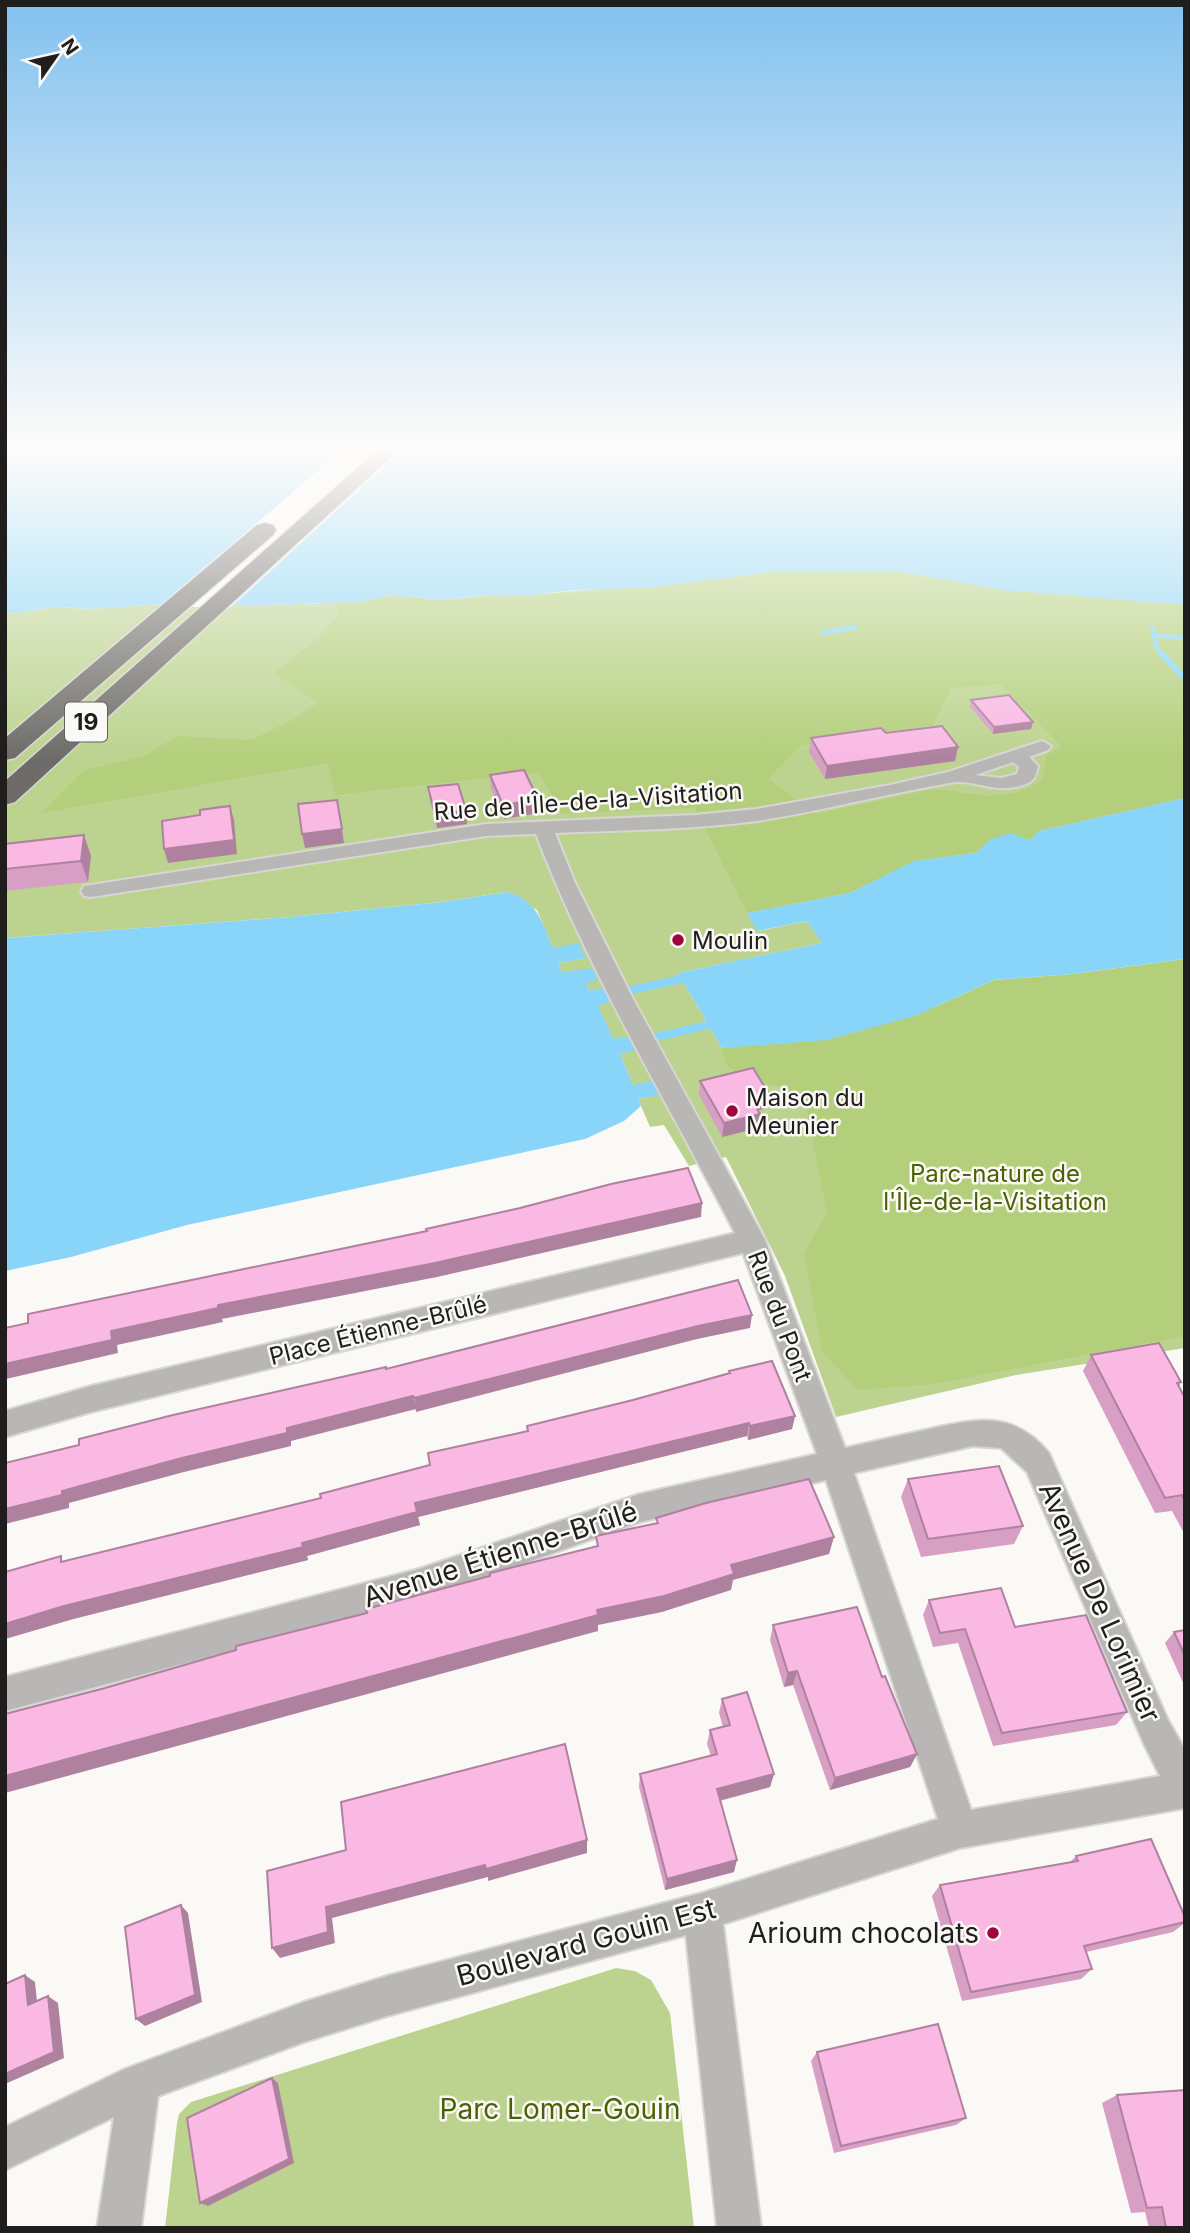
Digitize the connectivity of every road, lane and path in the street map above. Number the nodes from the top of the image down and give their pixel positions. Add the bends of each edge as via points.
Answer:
1 (239, 551) edge
2 (276, 551) edge
3 (1042, 746) dead end
4 (5, 752) edge
5 (5, 796) edge
6 (543, 827) junction
7 (91, 891) dead end
8 (752, 1240) junction
9 (5, 1424) edge
10 (999, 1432) joint
11 (836, 1464) junction
12 (5, 1694) edge
13 (1185, 1789) edge
14 (960, 1830) junction
15 (702, 1912) junction
16 (139, 2083) junction
17 (5, 2149) edge
18 (119, 2228) edge
19 (739, 2228) edge

1 - 4 highway, 19
2 - 5 highway, 19
3 - 6 street, Rue de l'Île-de-la-Visitation via 954,776 811,806 729,818
6 - 7 street, Rue de l'Île-de-la-Visitation via 486,830
6 - 8 street, Rue du Pont via 592,938
8 - 9 street, Place Étienne-Brûlé via 91,1399
8 - 11 street, Rue du Pont
10 - 11 street, Avenue Étienne-Brûlé via 973,1433
10 - 13 street, Avenue De Lorimier via 1027,1447 1038,1462
11 - 12 street, Avenue Étienne-Brûlé via 640,1508 419,1585
11 - 14 street, Rue du Pont
13 - 14 street, Boulevard Gouin Est
14 - 15 street, Boulevard Gouin Est
15 - 16 street, Boulevard Gouin Est via 375,2000
15 - 19 street
16 - 17 street, Boulevard Gouin Est
16 - 18 street

